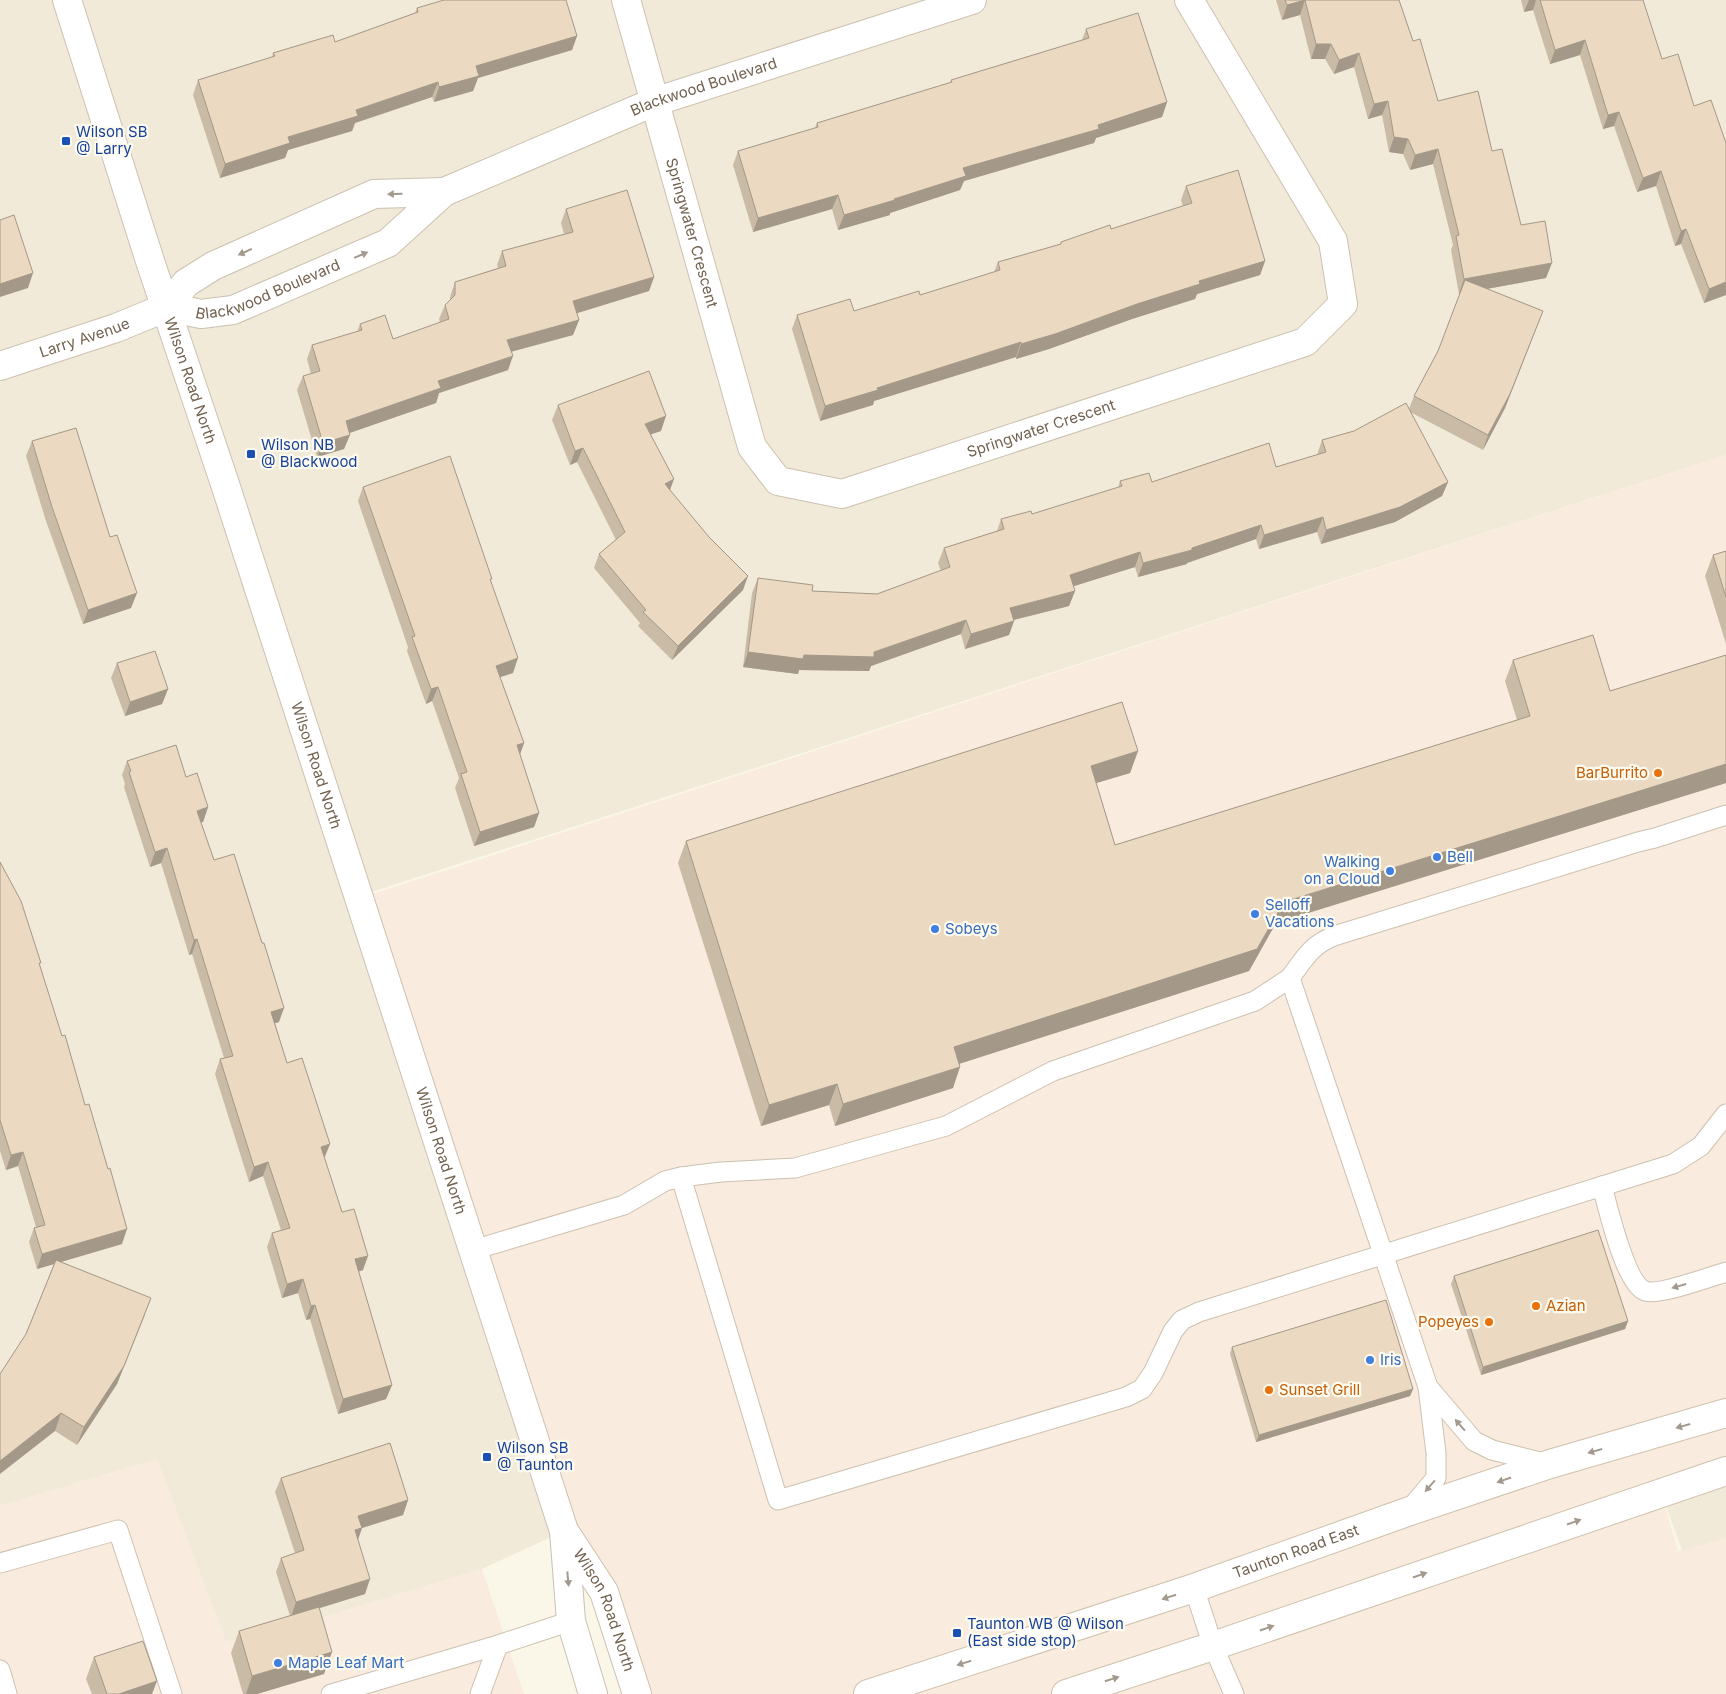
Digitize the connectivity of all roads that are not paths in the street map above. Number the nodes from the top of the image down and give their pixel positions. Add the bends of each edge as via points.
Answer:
1 (67, 0) edge
2 (626, 0) edge
3 (972, 0) edge
4 (1189, 0) edge
5 (654, 102) junction
6 (444, 192) junction
7 (167, 307) junction
8 (0, 366) edge
9 (1726, 815) edge
10 (1290, 978) junction
11 (1726, 1114) edge
12 (681, 1177) junction
13 (1602, 1186) junction
14 (473, 1250) junction
15 (1383, 1254) junction
16 (1726, 1272) edge
17 (1428, 1387) junction
18 (1726, 1413) edge
19 (1550, 1464) junction
20 (1726, 1471) edge
21 (1407, 1512) junction
22 (564, 1531) junction
23 (0, 1563) edge
24 (1194, 1588) junction
25 (571, 1621) junction
26 (498, 1645) junction
27 (1213, 1646) junction
28 (0, 1670) edge
29 (7, 1694) edge
30 (172, 1694) edge
31 (331, 1694) edge
32 (480, 1694) edge
33 (593, 1694) edge
34 (637, 1694) edge
35 (868, 1694) edge
36 (1066, 1694) edge
37 (1234, 1694) edge

1 - 7 street, Wilson Road North
2 - 5 street
3 - 5 street, Blackwood Boulevard
4 - 5 street, Springwater Crescent via 1333,241 1343,304 1304,342 842,494 778,481 752,447
5 - 6 street, Blackwood Boulevard
6 -> 7 street, Blackwood Boulevard via 374,194 213,266 186,283
7 -> 6 street, Blackwood Boulevard via 201,314 233,310 388,243
7 - 8 street, Larry Avenue via 116,328
7 - 14 street, Wilson Road North
9 - 10 lane via 1334,936 1311,949
10 - 12 lane via 1255,1001 1053,1071 946,1126 795,1168
10 - 15 lane
11 - 13 lane via 1701,1146 1673,1164
12 - 14 lane via 665,1181 624,1205
12 - 15 lane via 778,1500 1126,1396 1142,1389 1182,1320 1212,1307
13 - 15 lane
16 -> 13 lane via 1658,1292 1645,1291 1634,1282 1626,1267
14 - 22 street, Wilson Road North
15 - 17 lane
19 -> 17 lane via 1492,1450 1474,1441
17 -> 21 lane via 1436,1478
18 -> 19 street, Taunton Road East
19 -> 21 street, Taunton Road East
27 -> 20 street
21 - 24 street, Taunton Road East
22 -> 25 street, Wilson Road North
22 - 34 street, Wilson Road North via 604,1592
23 - 30 lane via 118,1530
24 - 27 lane
24 -> 35 street, Taunton Road East
25 - 26 lane
25 - 33 street, Wilson Road North
26 - 31 lane
26 - 32 lane
36 -> 27 street
27 - 37 lane
28 - 29 lane

